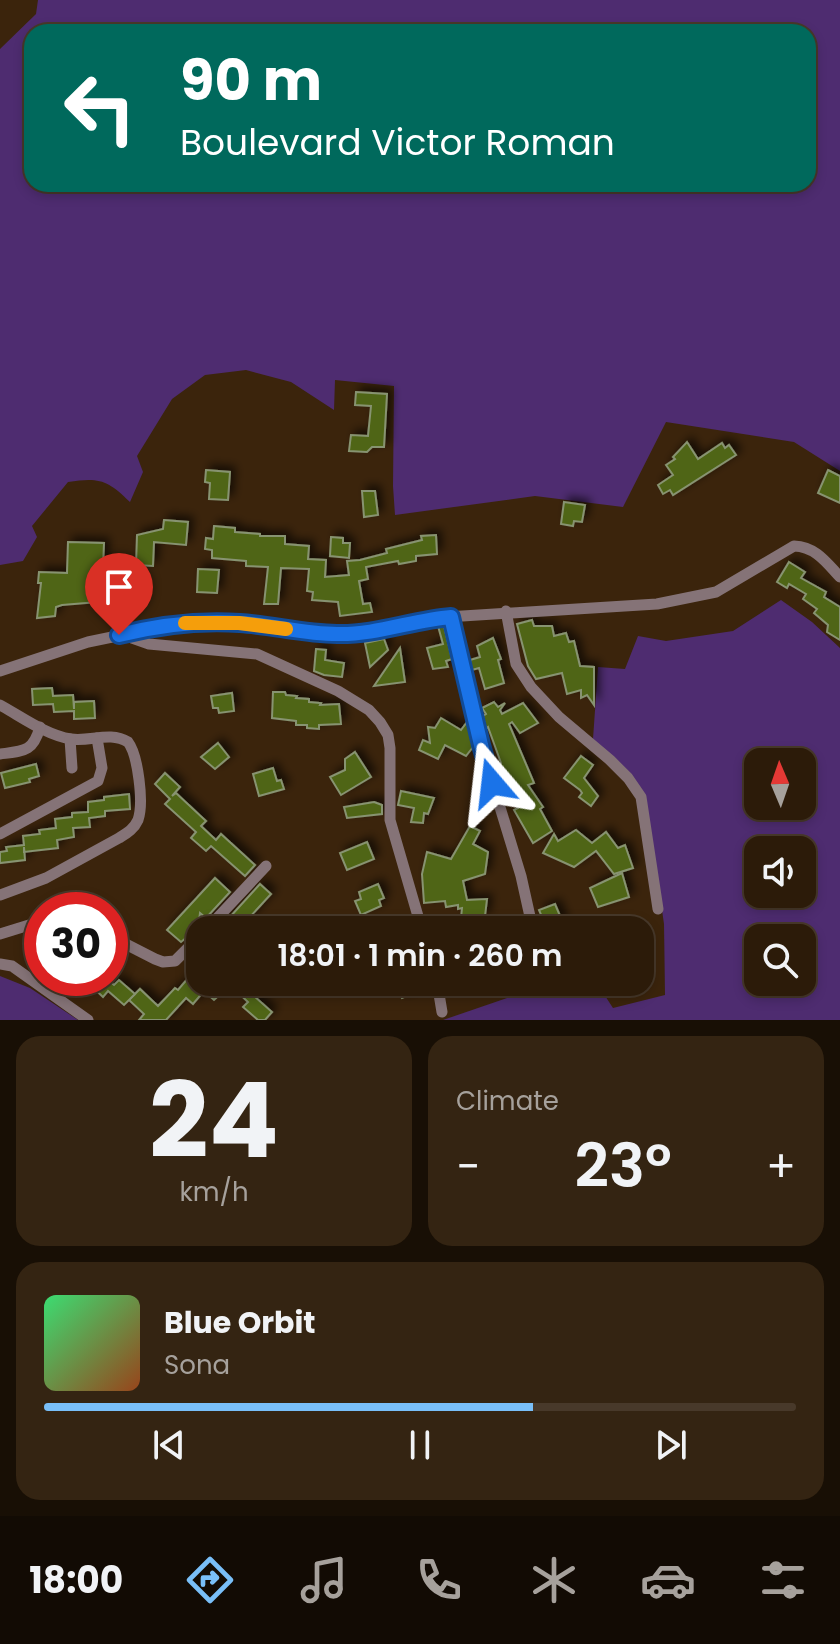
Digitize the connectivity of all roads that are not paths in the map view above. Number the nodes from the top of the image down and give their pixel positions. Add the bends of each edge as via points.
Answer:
1 (840, 577) edge
2 (506, 611) junction
3 (451, 617) junction
4 (131, 632) junction
5 (0, 671) edge
6 (0, 705) edge
7 (40, 727) junction
8 (97, 738) junction
9 (70, 739) junction
10 (0, 754) edge
11 (72, 768) dead end
12 (0, 834) edge
13 (266, 866) dead end
14 (0, 895) edge
15 (658, 909) dead end
16 (219, 916) edge
17 (418, 916) edge
18 (530, 916) edge
19 (24, 927) edge
20 (0, 934) edge
21 (128, 945) edge
22 (186, 950) edge
23 (0, 964) edge
24 (439, 996) edge
25 (442, 1012) dead end
26 (88, 1020) edge

1 - 2 street via 816,552 794,546 716,592 694,597 657,604
2 - 3 street
2 - 15 street via 516,664 531,687 619,769 641,797
3 - 4 street via 358,634 205,622
3 - 18 street
4 - 5 street
4 - 17 street via 132,638 149,644 257,654 369,710 388,735 390,820
6 - 7 street
7 - 9 street
7 - 10 street via 27,750
8 - 9 street
8 - 12 street via 102,768 98,781
8 - 14 street via 120,737 135,755 140,802 131,831 46,878
9 - 11 street
13 - 16 street
19 - 20 street
21 - 22 street via 163,962 175,961
23 - 26 street via 12,966
24 - 25 street

